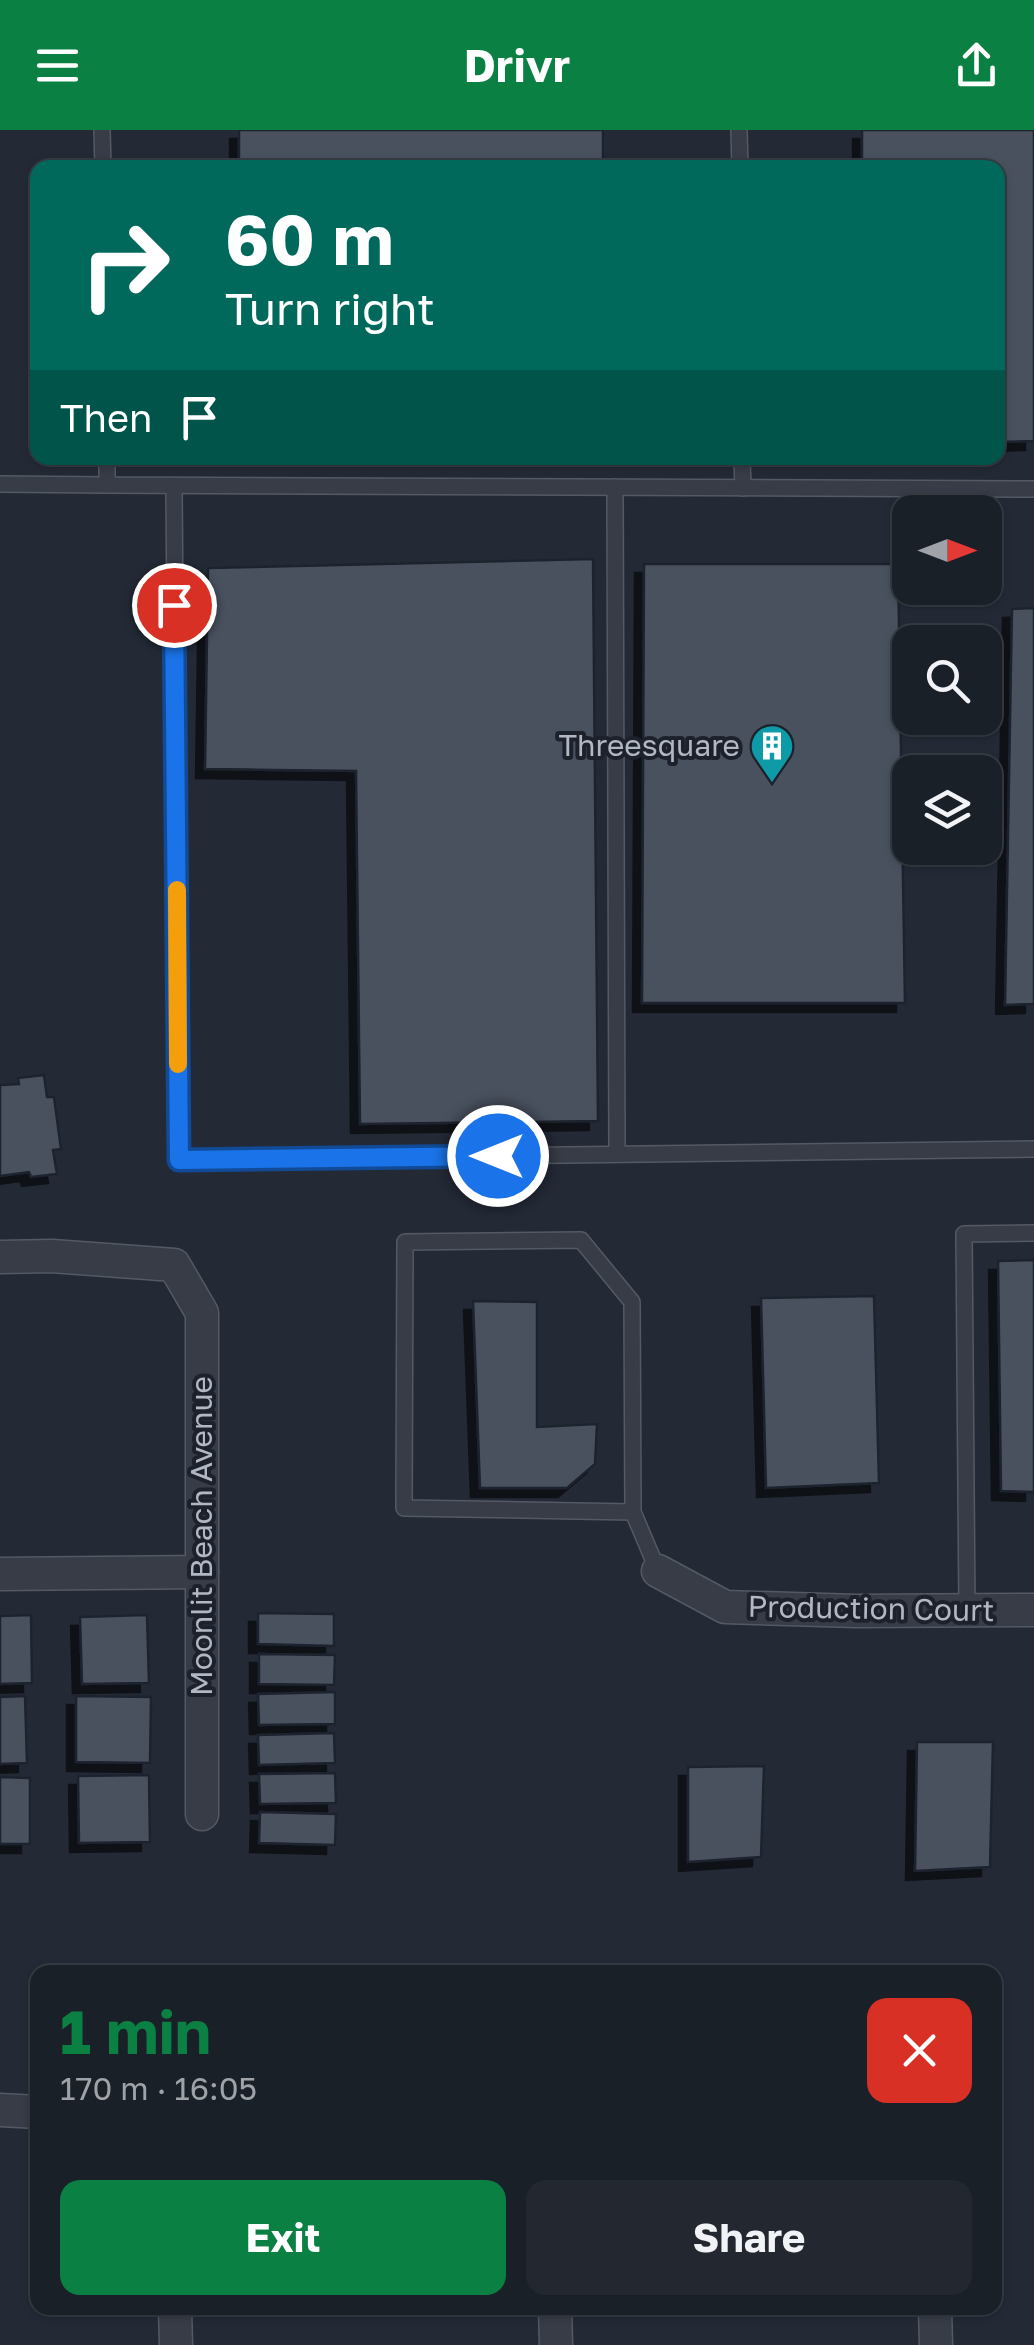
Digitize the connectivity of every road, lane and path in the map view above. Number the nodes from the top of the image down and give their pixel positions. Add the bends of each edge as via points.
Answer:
1 (102, 130) edge
2 (739, 130) edge
3 (103, 160) edge
4 (740, 160) edge
5 (107, 465) edge
6 (742, 465) edge
7 (0, 484) edge
8 (107, 486) junction
9 (174, 486) junction
10 (615, 487) junction
11 (742, 488) junction
12 (1034, 489) edge
13 (1034, 1149) edge
14 (617, 1154) junction
15 (1034, 1233) edge
16 (0, 1257) edge
17 (633, 1512) junction
18 (658, 1571) joint
19 (202, 1572) junction
20 (0, 1574) edge
21 (967, 1610) junction
22 (1034, 1610) edge
23 (202, 1814) dead end
24 (0, 2110) edge
25 (30, 2112) edge
26 (175, 2315) edge
27 (555, 2315) edge
28 (935, 2315) edge
29 (176, 2345) edge
30 (556, 2345) edge
31 (936, 2345) edge

1 - 3 lane
2 - 4 lane
5 - 8 lane
6 - 11 lane
7 - 8 lane
8 - 9 lane
9 - 10 lane
9 - 14 lane via 179,1160
10 - 11 lane
10 - 14 lane
11 - 12 lane
13 - 14 lane
15 - 21 lane via 964,1234
16 - 19 street, Moonlit Beach Avenue via 174,1266 202,1313
17 - 17 lane via 404,1508 406,1242 581,1240 632,1302
17 - 18 lane
18 - 21 street, Production Court via 725,1607
19 - 20 street
19 - 23 street, Moonlit Beach Avenue
21 - 22 street, Production Court
24 - 25 street
26 - 29 street
27 - 30 street
28 - 31 street

